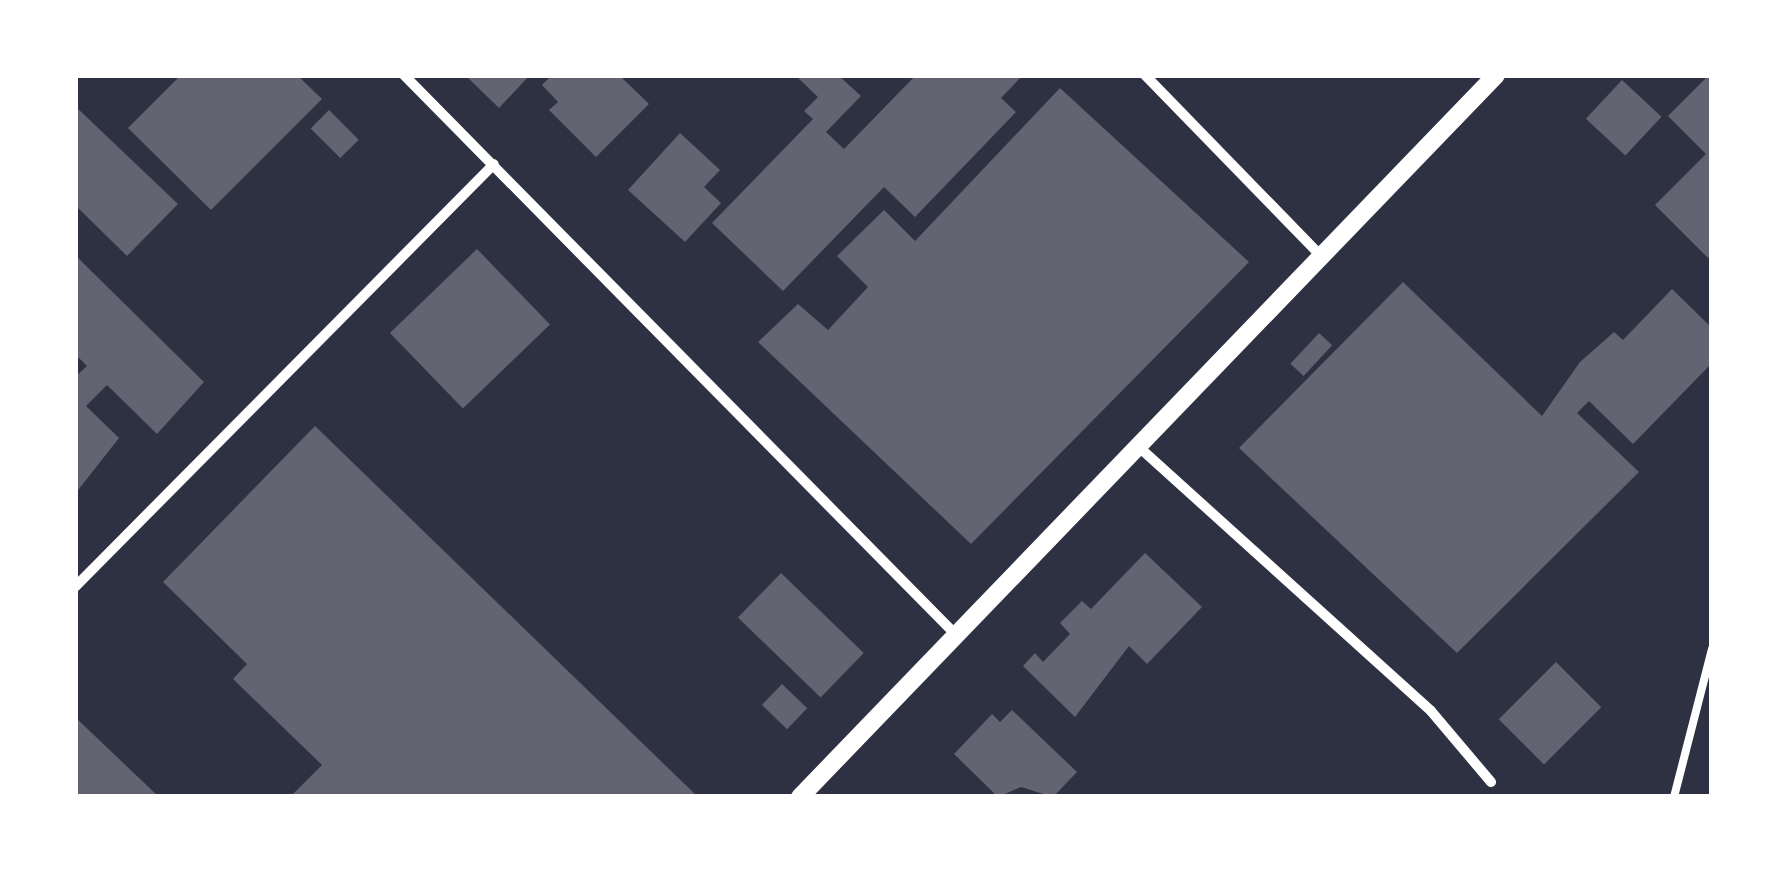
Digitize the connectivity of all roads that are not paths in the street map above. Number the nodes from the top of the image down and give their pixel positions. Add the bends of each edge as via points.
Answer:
1 (404, 75) edge
2 (1144, 75) edge
3 (1496, 75) edge
4 (494, 164) junction
5 (1320, 254) junction
6 (1140, 448) junction
7 (75, 588) edge
8 (955, 634) junction
9 (1712, 648) edge
10 (1491, 782) dead end
11 (800, 797) edge
12 (1674, 797) edge

1 - 4 street
2 - 5 street
3 - 5 street
4 - 7 street
4 - 8 street
5 - 6 street
6 - 8 street
6 - 10 street via 1430,712
8 - 11 street
9 - 12 lane

